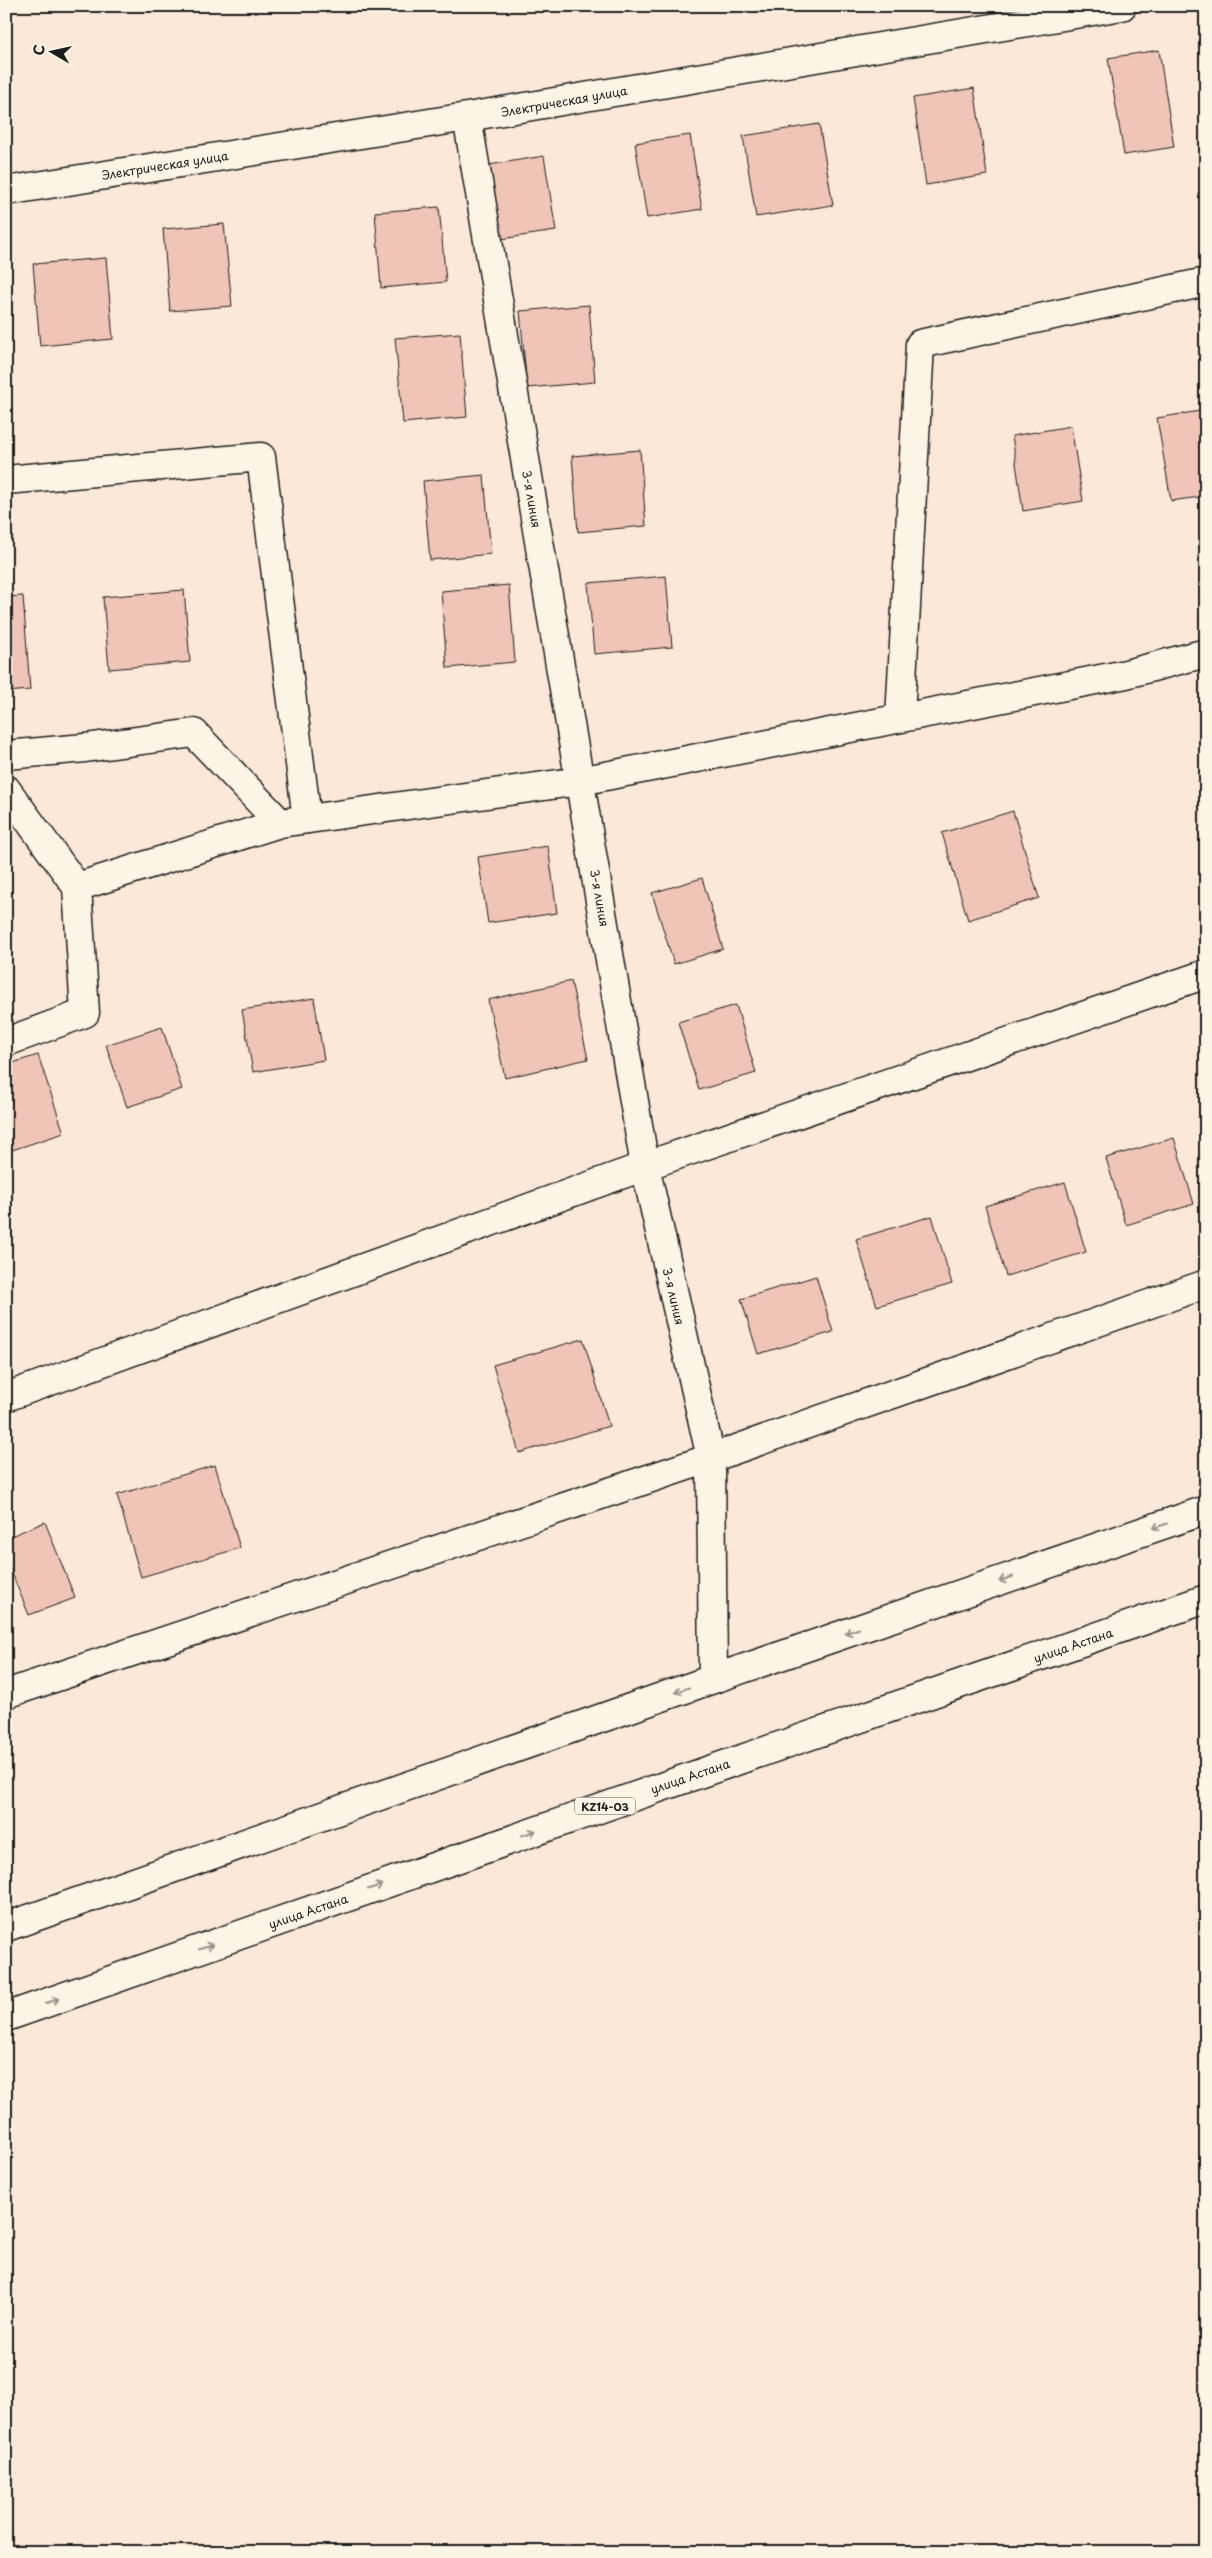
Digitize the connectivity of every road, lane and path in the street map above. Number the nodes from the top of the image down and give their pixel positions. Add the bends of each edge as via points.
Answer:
1 (1122, 6) edge
2 (468, 117) junction
3 (6, 191) edge
4 (1206, 282) edge
5 (6, 480) edge
6 (1206, 653) edge
7 (900, 718) junction
8 (6, 754) edge
9 (580, 781) junction
10 (6, 789) edge
11 (307, 819) junction
12 (280, 823) junction
13 (77, 887) junction
14 (1206, 974) edge
15 (6, 1042) edge
16 (645, 1166) junction
17 (1206, 1284) edge
18 (6, 1397) edge
19 (711, 1458) junction
20 (1206, 1510) edge
21 (1206, 1599) edge
22 (713, 1679) junction
23 (6, 1694) edge
24 (6, 1927) edge
25 (6, 2017) edge

1 - 2 street, Электрическая улица
2 - 3 street, Электрическая улица
2 - 9 street, 3-я линия
4 - 7 street via 920,344
5 - 11 street via 261,457
6 - 7 street via 1126,674
7 - 9 street
8 - 12 street via 85,748 194,733
9 - 11 street
9 - 16 street, 3-я линия
10 - 13 street
11 - 12 street
12 - 13 street
13 - 15 street via 85,1013
14 - 16 street
16 - 18 street
16 - 19 street, 3-я линия
17 - 19 street
19 - 22 street, 3-я линия
19 - 23 street
20 -> 22 street
25 -> 21 street, улица Астана / KZ14-03
22 -> 24 street

